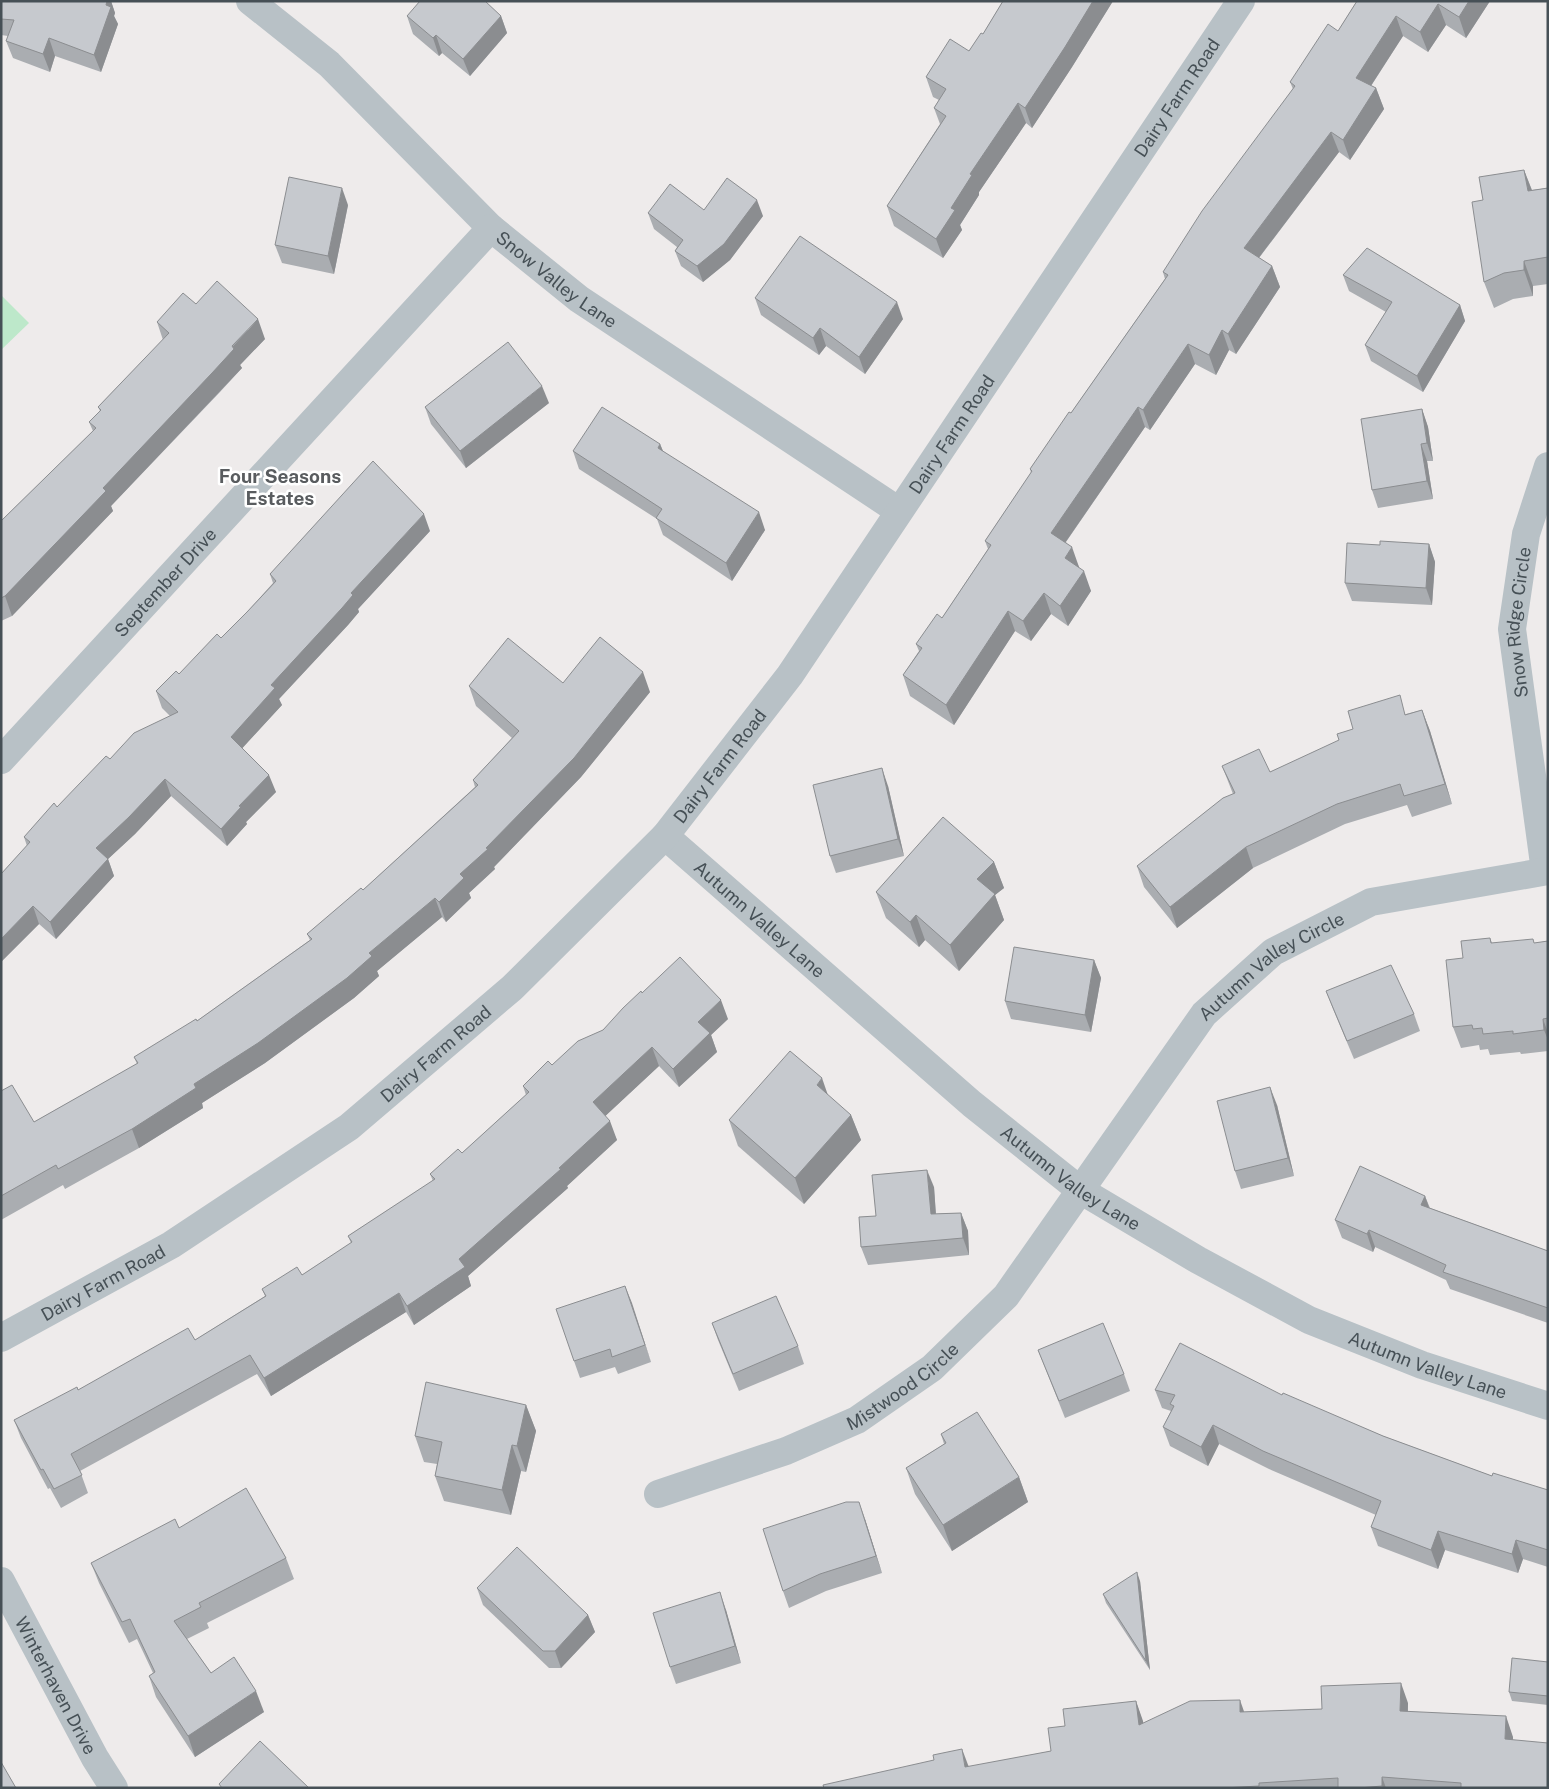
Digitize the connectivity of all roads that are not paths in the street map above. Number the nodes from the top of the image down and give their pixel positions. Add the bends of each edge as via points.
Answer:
1 (250, 1) edge
2 (1241, 1) edge
3 (491, 228) junction
4 (1548, 466) edge
5 (899, 512) junction
6 (1, 760) edge
7 (665, 836) junction
8 (1546, 871) edge
9 (1080, 1190) junction
10 (1, 1338) edge
11 (1548, 1406) edge
12 (658, 1494) dead end
13 (1, 1581) edge
14 (114, 1788) edge

1 - 3 street, Snow Valley Lane via 329,64
2 - 5 street, Dairy Farm Road
3 - 5 street, Snow Valley Lane via 580,299
3 - 6 street, September Drive
4 - 8 street, Snow Ridge Circle via 1526,534 1512,629
5 - 7 street, Dairy Farm Road via 790,675
7 - 9 street, Autumn Valley Lane via 972,1104
7 - 10 street, Dairy Farm Road via 512,988 349,1127 171,1245
8 - 9 street, Autumn Valley Circle via 1371,902 1273,952 1204,1014
9 - 11 street, Autumn Valley Lane via 1198,1260 1310,1320 1422,1365
9 - 12 street, Mistwood Circle via 1006,1296 932,1368 857,1420 786,1452
13 - 14 street, Winterhaven Drive

